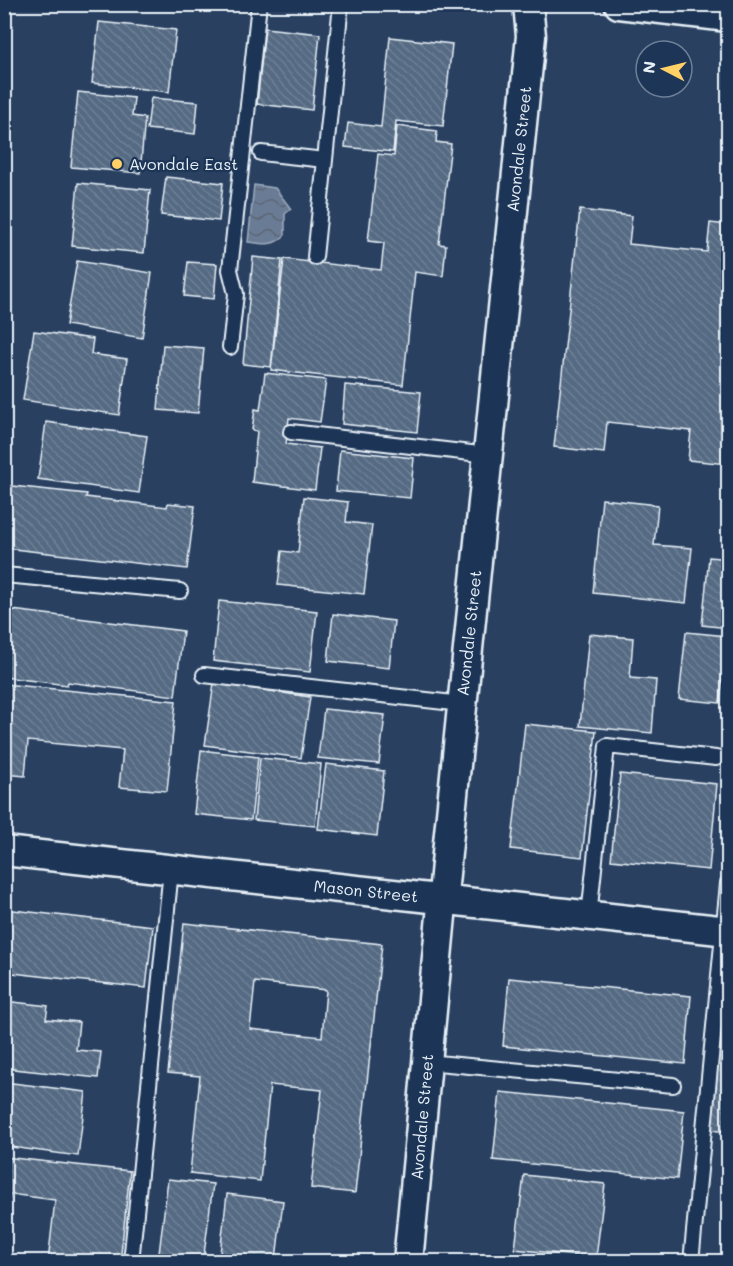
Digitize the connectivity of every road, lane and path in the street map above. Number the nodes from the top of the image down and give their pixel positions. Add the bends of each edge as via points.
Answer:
1 (259, 4) edge
2 (341, 4) edge
3 (528, 4) edge
4 (619, 4) edge
5 (729, 17) edge
6 (261, 153) dead end
7 (325, 160) junction
8 (315, 257) dead end
9 (230, 346) dead end
10 (291, 432) dead end
11 (488, 455) junction
12 (4, 575) edge
13 (180, 591) dead end
14 (204, 675) dead end
15 (462, 704) junction
16 (717, 758) dead end
17 (4, 851) edge
18 (171, 870) junction
19 (729, 883) edge
20 (442, 900) junction
21 (589, 916) junction
22 (726, 931) edge
23 (427, 1062) junction
24 (673, 1085) dead end
25 (131, 1262) edge
26 (408, 1262) edge
27 (691, 1262) edge

1 - 9 lane via 230,270 236,294
2 - 7 lane
3 - 11 street, Avondale Street via 531,36
4 - 5 street
6 - 7 lane
7 - 8 lane
10 - 11 lane
11 - 15 street, Avondale Street
12 - 13 lane
14 - 15 lane
15 - 20 street, Avondale Street
16 - 21 lane via 607,746
17 - 18 street, Mason Street
18 - 20 street, Mason Street
18 - 25 lane
19 - 22 lane
20 - 21 street, Mason Street
20 - 23 street, Avondale Street
21 - 22 street, Mason Street
22 - 27 lane
23 - 24 lane
23 - 26 street, Avondale Street

